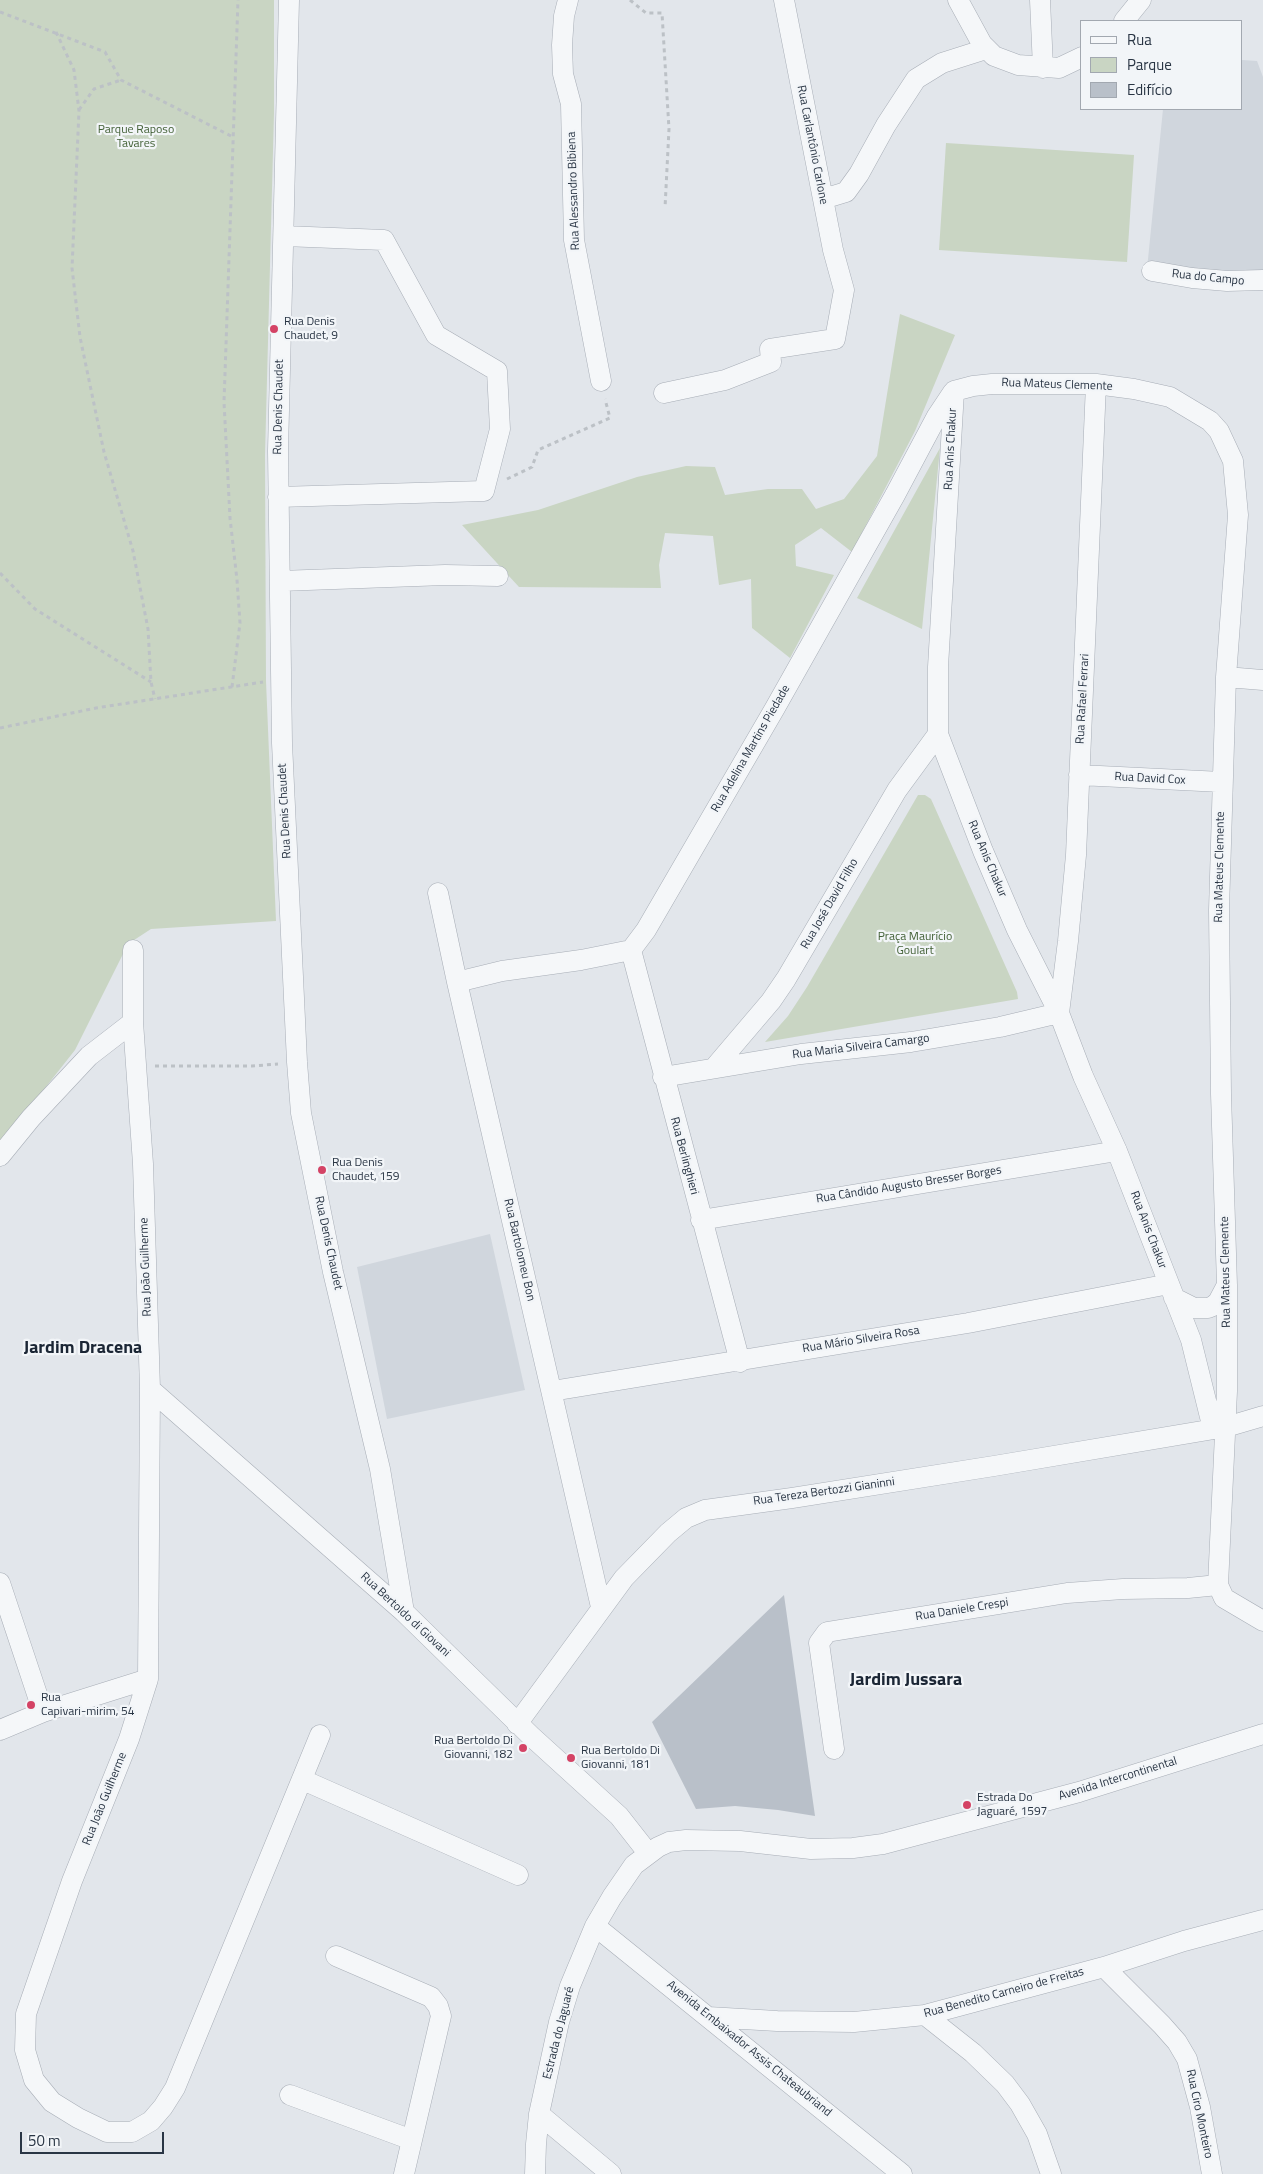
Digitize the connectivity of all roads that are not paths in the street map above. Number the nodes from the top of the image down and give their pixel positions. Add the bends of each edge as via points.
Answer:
1 (289, 0) edge
2 (568, 0) edge
3 (784, 0) edge
4 (958, 0) edge
5 (1040, 0) edge
6 (1141, 0) edge
7 (1125, 20) edge
8 (986, 49) junction
9 (1080, 58) edge
10 (1043, 68) junction
11 (822, 199) junction
12 (284, 236) junction
13 (1152, 271) dead end
14 (1263, 280) edge
15 (601, 381) road end
16 (1096, 384) junction
17 (954, 391) junction
18 (664, 393) dead end
19 (278, 497) junction
20 (498, 576) dead end
21 (280, 582) junction
22 (1226, 677) junction
23 (1263, 680) edge
24 (938, 734) junction
25 (1079, 775) junction
26 (1222, 782) junction
27 (438, 893) dead end
28 (133, 950) dead end
29 (631, 950) junction
30 (457, 982) junction
31 (1059, 1013) junction
32 (133, 1022) junction
33 (714, 1068) junction
34 (663, 1077) junction
35 (1117, 1151) junction
36 (0, 1156) edge
37 (701, 1220) junction
38 (1227, 1285) junction
39 (1172, 1291) junction
40 (740, 1362) junction
41 (150, 1390) junction
42 (552, 1392) junction
43 (1263, 1416) edge
44 (1220, 1428) junction
45 (0, 1583) edge
46 (1218, 1585) junction
47 (601, 1607) junction
48 (404, 1612) junction
49 (1263, 1621) edge
50 (148, 1679) junction
51 (43, 1712) junction
52 (517, 1724) junction
53 (0, 1730) edge
54 (1263, 1734) edge
55 (320, 1735) dead end
56 (834, 1749) dead end
57 (303, 1780) junction
58 (648, 1853) junction
59 (518, 1875) dead end
60 (1263, 1920) edge
61 (595, 1926) junction
62 (336, 1956) dead end
63 (1104, 1967) junction
64 (925, 2015) junction
65 (708, 2017) junction
66 (290, 2095) dead end
67 (539, 2114) junction
68 (412, 2140) junction
69 (404, 2174) edge
70 (535, 2174) edge
71 (611, 2174) edge
72 (902, 2174) edge
73 (1051, 2174) edge
74 (1212, 2174) edge

1 - 12 street, Rua Denis Chaudet
2 - 15 street, Rua Alessandro Bibiena via 562,45 571,104 574,240
3 - 11 street, Rua Carlantônio Carlone
4 - 8 street
5 - 10 street
6 - 7 street
8 - 10 street via 994,56 1018,65
8 - 11 street via 942,63 916,79 846,192
9 - 10 street via 1058,68
11 - 18 street, Rua Carlantônio Carlone via 844,290 835,339 770,349 771,362 724,380
12 - 19 street, Rua Denis Chaudet
12 - 19 street via 384,240 436,335 497,371 500,429 484,491
13 - 14 street, Rua do Campo via 1227,281
16 - 17 street, Rua Mateus Clemente via 992,384
16 - 22 street, Rua Mateus Clemente via 1170,397 1210,421 1226,443 1234,468 1238,515
16 - 25 street, Rua Rafael Ferrari
17 - 24 street, Rua Anis Chakur via 938,667
17 - 29 street, Rua Adelina Martins Piedade via 937,416 775,708 646,930
19 - 21 street, Rua Denis Chaudet
20 - 21 street
21 - 48 street, Rua Denis Chaudet via 274,680 282,753 301,1113 333,1272 380,1469
22 - 23 street
22 - 26 street, Rua Mateus Clemente
24 - 31 street, Rua Anis Chakur via 982,851
24 - 33 street, Rua José David Filho via 897,790 771,1002
25 - 26 street, Rua David Cox
25 - 31 street, Rua Rafael Ferrari via 1068,941
26 - 38 street, Rua Mateus Clemente via 1219,910
27 - 30 street, Rua Bartolomeu Bon
28 - 32 street, Rua João Guilherme
29 - 30 street via 502,971
29 - 34 street, Rua Berlinghieri
30 - 42 street, Rua Bartolomeu Bon
31 - 33 street, Rua Maria Silveira Camargo via 912,1042 801,1054
31 - 35 street, Rua Anis Chakur
32 - 36 street via 89,1056
32 - 41 street, Rua João Guilherme via 143,1164
33 - 34 street, Rua Maria Silveira Camargo
34 - 37 street, Rua Berlinghieri
35 - 37 street, Rua Cândido Augusto Bresser Borges
35 - 39 street, Rua Anis Chakur
37 - 40 street, Rua Berlinghieri
38 - 39 street via 1213,1306 1194,1308
38 - 44 street, Rua Mateus Clemente
39 - 40 street, Rua Mário Silveira Rosa
39 - 44 street, Rua Anis Chakur
40 - 42 street, Rua Mário Silveira Rosa
41 - 48 street, Rua Bertoldo di Giovani
41 - 50 street, Rua João Guilherme
42 - 47 street, Rua Bartolomeu Bon
43 - 44 street, Rua Tereza Bertozzi Gianinni
44 - 46 street, Rua Mateus Clemente
44 - 47 street, Rua Tereza Bertozzi Gianinni via 705,1510 686,1518 668,1533
45 - 51 street
46 - 49 street via 1224,1598
46 - 56 street, Rua Daniele Crespi via 1067,1593 827,1632 819,1643
47 - 52 street, Rua Tereza Bertozzi Gianinni
48 - 52 street, Rua Bertoldo di Giovani
50 - 51 street
50 - 57 street, Rua João Guilherme via 129,1739 72,1881 26,2014 25,2050 34,2080 52,2102 107,2132 132,2132 151,2122 163,2107 175,2088
51 - 53 street
52 - 58 street, Rua Bertoldo di Giovani via 619,1816
54 - 58 street, Avenida Intercontinental via 1079,1792 883,1844 811,1849 740,1841 686,1840 669,1842
55 - 57 street, Rua João Guilherme
57 - 59 street
58 - 61 street, Estrada do Jaguaré via 624,1878
60 - 63 street, Rua Benedito Carneiro de Freitas
61 - 65 street, Avenida Embaixador Assis Chateaubriand
61 - 67 street, Estrada do Jaguaré via 559,2022
62 - 68 street via 431,1997 438,2006 441,2016
63 - 64 street, Rua Benedito Carneiro de Freitas
63 - 74 street, Rua Ciro Monteiro via 1162,2025 1187,2059 1200,2107
64 - 65 street, Rua Benedito Carneiro de Freitas via 854,2022
64 - 73 street via 973,2053 1005,2084 1037,2134
65 - 72 street, Avenida Embaixador Assis Chateaubriand
66 - 68 street
67 - 70 street, Estrada do Jaguaré
67 - 71 street
68 - 69 street

